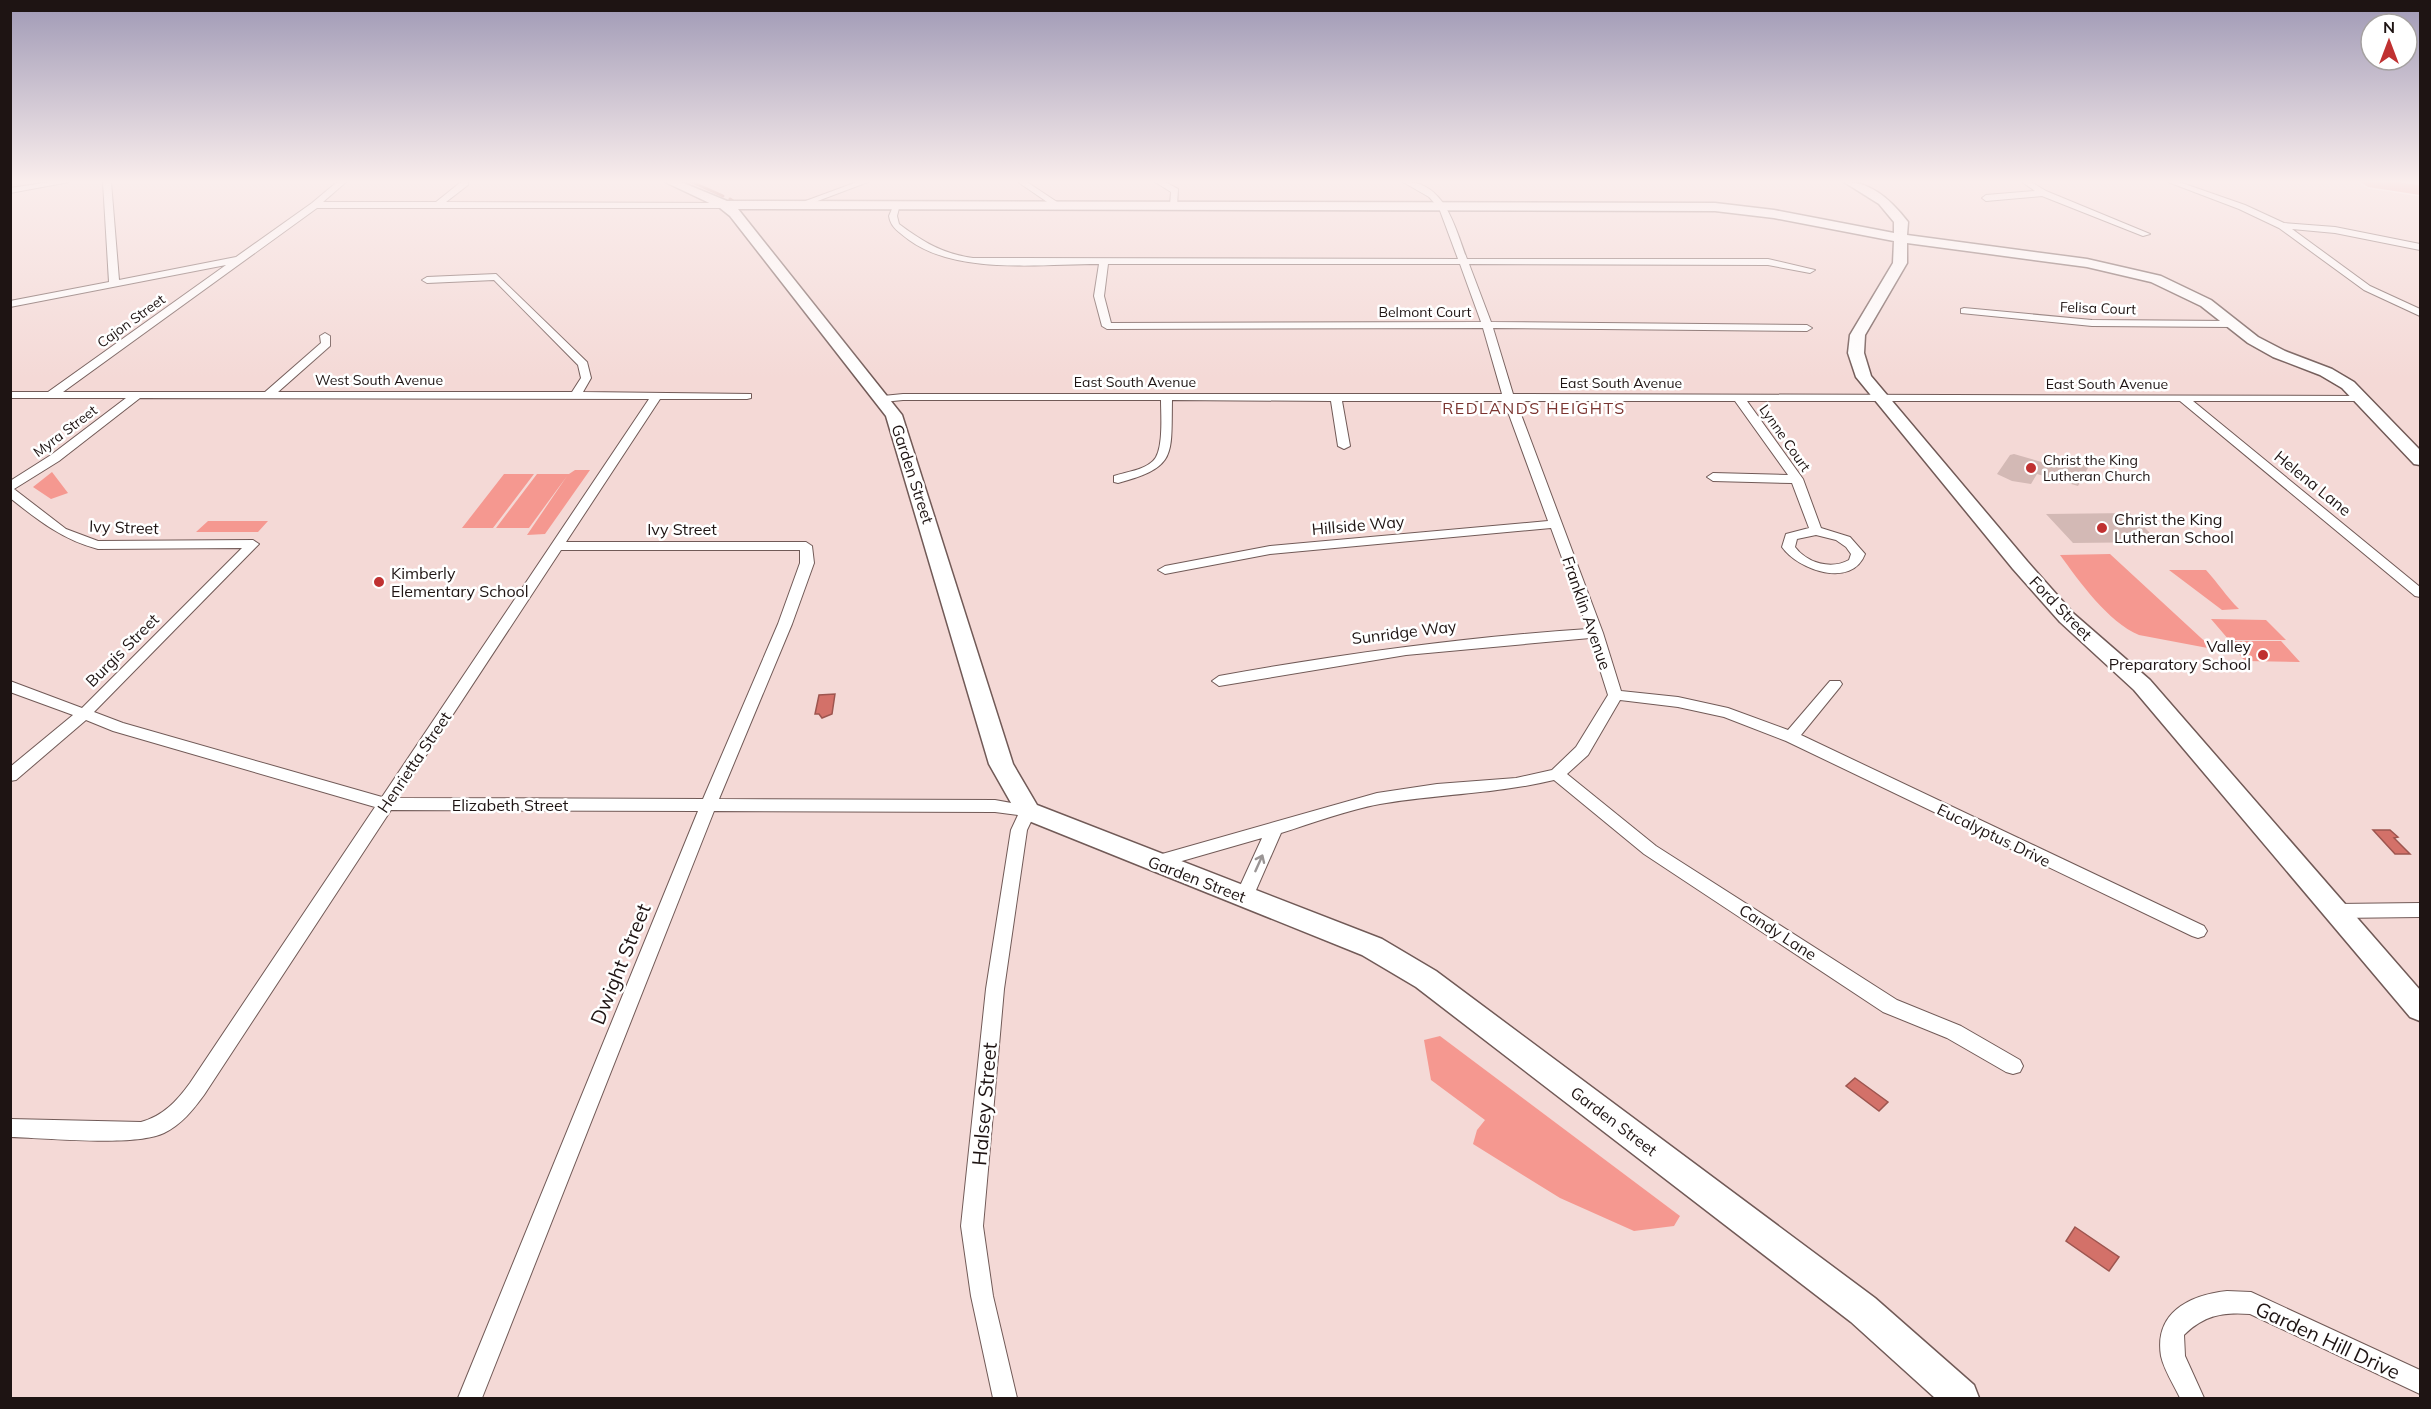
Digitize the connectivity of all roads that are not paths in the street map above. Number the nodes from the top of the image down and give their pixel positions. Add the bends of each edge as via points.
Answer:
1 (112, 248) edge
2 (256, 248) edge
3 (763, 248) edge
4 (925, 248) edge
5 (1459, 248) edge
6 (1901, 248) edge
7 (1977, 248) edge
8 (2312, 248) edge
9 (240, 259) junction
10 (1104, 262) junction
11 (1465, 262) junction
12 (1810, 270) dead end
13 (427, 280) dead end
14 (114, 284) junction
15 (13, 303) edge
16 (1964, 311) dead end
17 (2421, 313) edge
18 (16, 316) dead end
19 (2232, 324) junction
20 (1487, 325) junction
21 (1807, 328) dead end
22 (325, 336) dead end
23 (10, 395) edge
24 (51, 395) junction
25 (268, 395) junction
26 (136, 396) junction
27 (576, 396) junction
28 (747, 396) dead end
29 (656, 397) junction
30 (1167, 397) junction
31 (1336, 398) junction
32 (1509, 398) junction
33 (1739, 398) junction
34 (1880, 398) junction
35 (2360, 398) junction
36 (883, 399) junction
37 (2184, 399) junction
38 (1344, 446) dead end
39 (2421, 459) edge
40 (1713, 477) dead end
41 (1118, 478) dead end
42 (1797, 479) junction
43 (10, 487) edge
44 (10, 492) edge
45 (1556, 524) junction
46 (1816, 531) junction
47 (253, 544) joint
48 (557, 546) junction
49 (806, 546) joint
50 (1165, 570) dead end
51 (2421, 593) edge
52 (1596, 633) junction
53 (1219, 681) dead end
54 (1835, 684) dead end
55 (10, 686) edge
56 (1615, 695) junction
57 (83, 715) junction
58 (1791, 737) junction
59 (1557, 774) junction
60 (10, 776) edge
61 (386, 804) junction
62 (708, 806) junction
63 (1028, 811) junction
64 (1274, 830) junction
65 (1154, 863) junction
66 (1244, 897) junction
67 (2421, 910) edge
68 (2337, 911) junction
69 (2198, 931) dead end
70 (2421, 1009) edge
71 (2013, 1066) dead end
72 (10, 1128) edge
73 (2421, 1382) edge
74 (470, 1398) edge
75 (1005, 1398) edge
76 (1961, 1398) edge
77 (2192, 1398) edge

1 - 14 street
2 - 9 street, Cajon Street
3 - 36 street, Garden Street
4 - 10 street via 939,255 973,261
5 - 11 street, Franklin Avenue
6 - 34 street, Ford Street via 1900,263 1856,339 1858,366
7 - 19 street via 2087,262 2156,279 2206,303
8 - 17 street via 2367,288
9 - 14 street
9 - 24 street, Cajon Street
10 - 11 street
10 - 20 street, Belmont Court via 1100,296 1107,326
11 - 12 street via 1768,262
11 - 20 street, Franklin Avenue
13 - 27 street via 496,277 583,364 586,378
14 - 15 street
15 - 18 street
16 - 19 street, Felisa Court via 2092,323
19 - 35 street via 2279,354 2326,372 2348,385
20 - 21 street, Belmont Court
20 - 32 street, Franklin Avenue
22 - 25 street via 326,344
23 - 24 street, West South Avenue
24 - 26 street, West South Avenue
25 - 26 street, West South Avenue
25 - 27 street, West South Avenue
26 - 43 street, Myra Street
27 - 29 street, West South Avenue
28 - 29 street, West South Avenue
29 - 48 street, Henrietta Street
30 - 31 street, East South Avenue
30 - 36 street, East South Avenue
30 - 41 street via 1161,460
31 - 32 street, East South Avenue
31 - 38 street
32 - 33 street, East South Avenue
32 - 45 street, Franklin Avenue
33 - 34 street, East South Avenue
33 - 42 street, Lynne Court
34 - 37 street, East South Avenue
34 - 68 street, Ford Street via 2067,618 2142,685
35 - 37 street, East South Avenue
35 - 39 street
36 - 63 street, Garden Street via 898,424 1001,764
37 - 51 street, Helena Lane
40 - 42 street
42 - 46 street, Lynne Court
44 - 47 street, Ivy Street via 81,542
45 - 50 street, Hillside Way via 1270,550
45 - 52 street, Franklin Avenue
46 - 46 street via 1791,537 1791,552 1806,562 1827,568 1855,562 1857,554 1852,545 1832,534
47 - 57 street, Burgis Street
48 - 49 street, Ivy Street
48 - 61 street, Henrietta Street
49 - 62 street, Dwight Street via 807,562 785,624
52 - 53 street, Sunridge Way via 1509,638 1368,654
52 - 56 street, Franklin Avenue
54 - 58 street
55 - 57 street, Elizabeth Street
56 - 58 street, Eucalyptus Drive via 1728,713
56 - 59 street via 1582,751
57 - 60 street, Burgis Street
57 - 61 street, Elizabeth Street
58 - 69 street, Eucalyptus Drive
59 - 64 street via 1516,784 1377,799
59 - 71 street, Candy Lane via 1650,849 1890,1006 1954,1032
61 - 62 street, Elizabeth Street
61 - 72 street, Henrietta Street via 191,1096 166,1123 141,1131
62 - 63 street, Elizabeth Street via 994,806
62 - 74 street, Dwight Street
63 - 65 street, Garden Street
63 - 75 street, Halsey Street via 1019,830 995,989 972,1226 982,1296
64 - 65 street
66 -> 64 street
65 - 66 street, Garden Street
66 - 76 street, Garden Street via 1372,947 1426,979 1863,1310
67 - 68 street
68 - 70 street, Ford Street
73 - 77 street, Garden Hill Drive via 2250,1304 2232,1301 2208,1304 2188,1314 2172,1330 2173,1357

